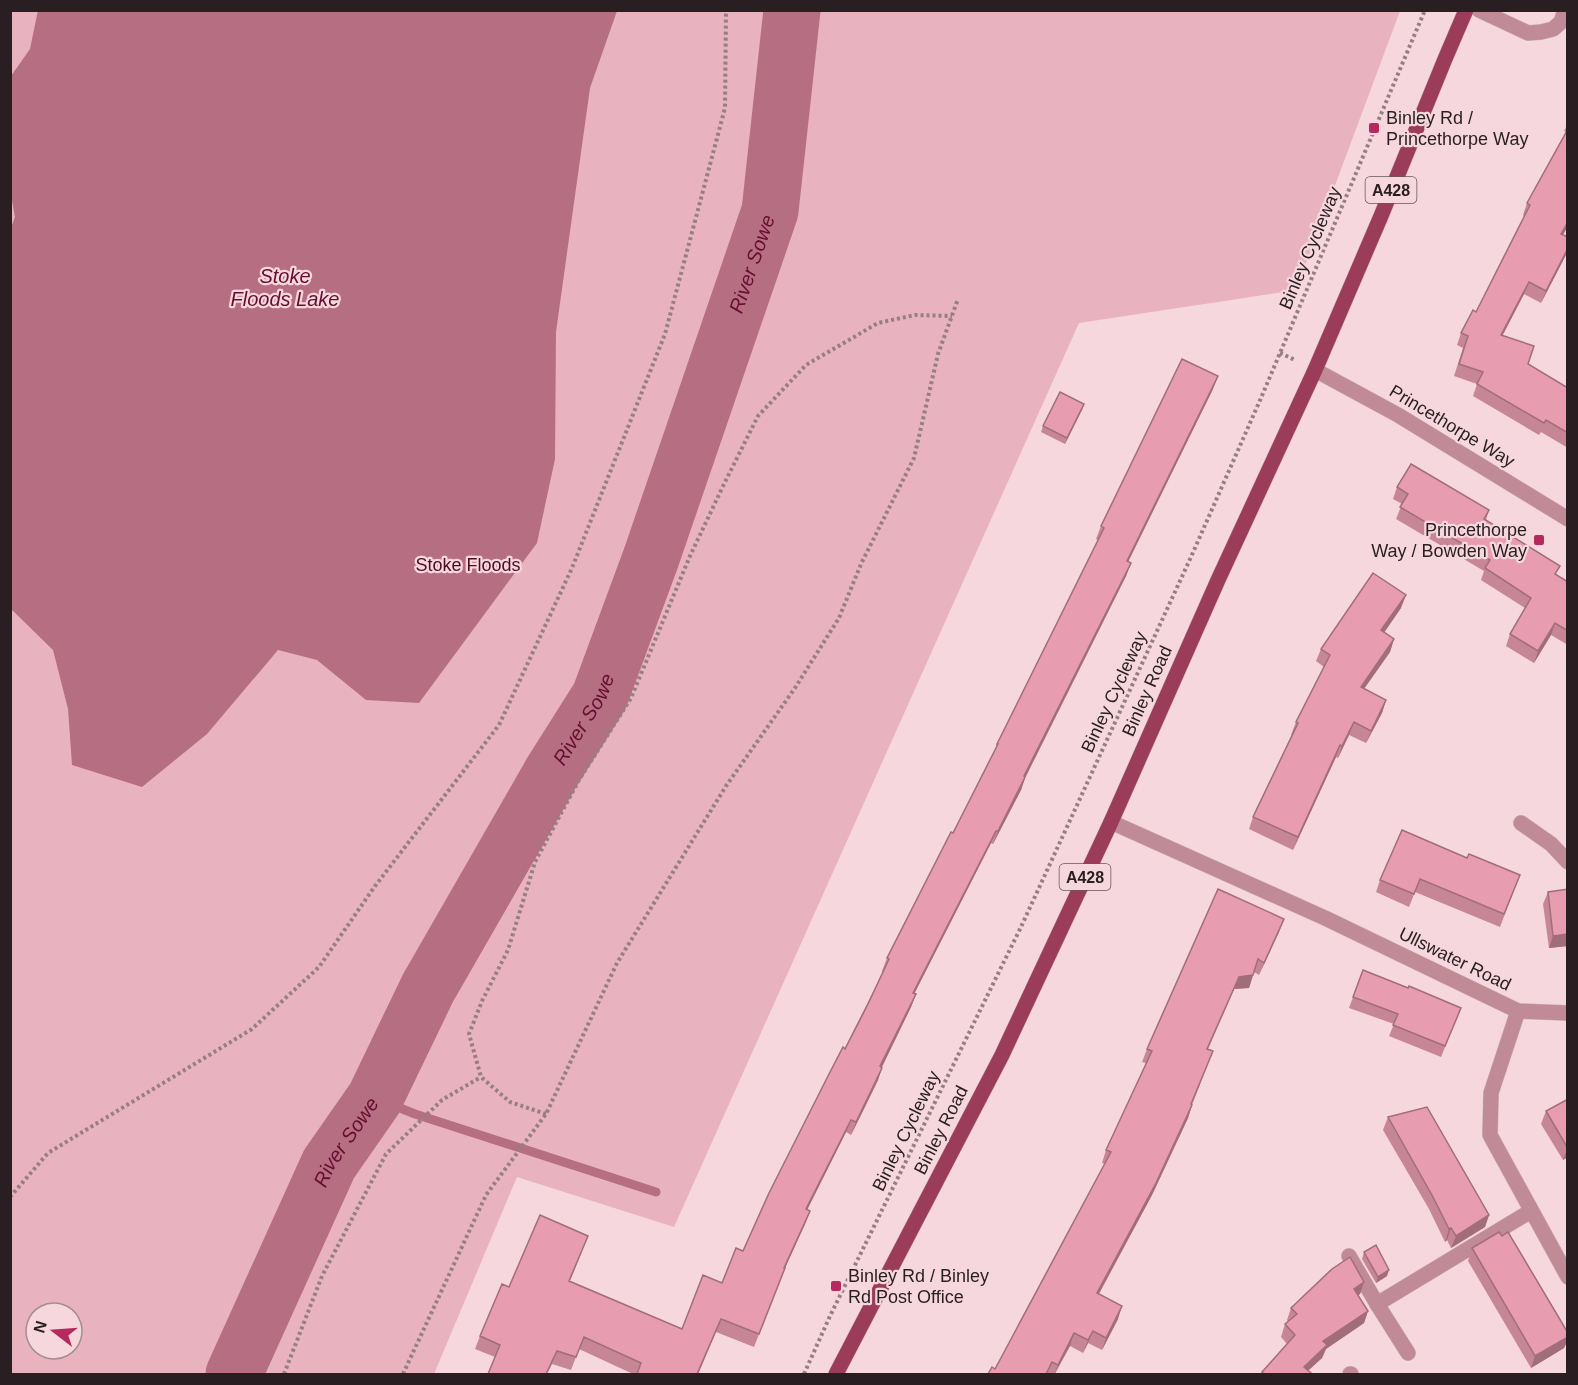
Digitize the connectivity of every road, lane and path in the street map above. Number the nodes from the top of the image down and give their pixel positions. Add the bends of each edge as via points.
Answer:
1 (726, 10) edge
2 (1425, 10) edge
3 (1466, 10) edge
4 (1479, 10) edge
5 (1565, 10) edge
6 (958, 300) dead end
7 (952, 316) junction
8 (1314, 370) junction
9 (1568, 519) edge
10 (1111, 822) junction
11 (1521, 823) dead end
12 (1568, 862) edge
13 (1518, 1011) junction
14 (1568, 1013) edge
15 (481, 1077) junction
16 (546, 1114) junction
17 (10, 1197) edge
18 (1531, 1211) junction
19 (1349, 1256) edge
20 (1568, 1277) edge
21 (1377, 1304) junction
22 (1408, 1353) dead end
23 (284, 1374) edge
24 (403, 1374) edge
25 (804, 1374) edge
26 (836, 1374) edge

1 - 17 path via 725,108 665,334 572,568 499,725 375,886 320,968 252,1029 48,1153
2 - 25 path, Binley Cycleway via 1191,558 1021,927
3 - 8 main road, Binley Road / A428
4 - 5 street via 1528,33 1553,29 1561,22
6 - 7 path
7 - 15 path via 915,315 878,323 806,365 758,416 690,556 630,698 579,780 535,862 508,950 470,1034
7 - 16 path via 938,354 914,458 839,618 726,786 617,963
8 - 9 street, Princethorpe Way via 1398,415
8 - 10 main road, Binley Road / A428
10 - 13 street, Ullswater Road via 1326,918
10 - 26 main road, Binley Road / A428 via 1002,1055
11 - 12 street
13 - 14 street
13 - 18 street, Ullswater Road via 1491,1093 1490,1135
15 - 16 path via 510,1102
15 - 23 path via 442,1100 386,1154 322,1276
16 - 24 path via 486,1195
18 - 20 street, Ullswater Road
18 - 21 street
19 - 21 street
21 - 22 street

